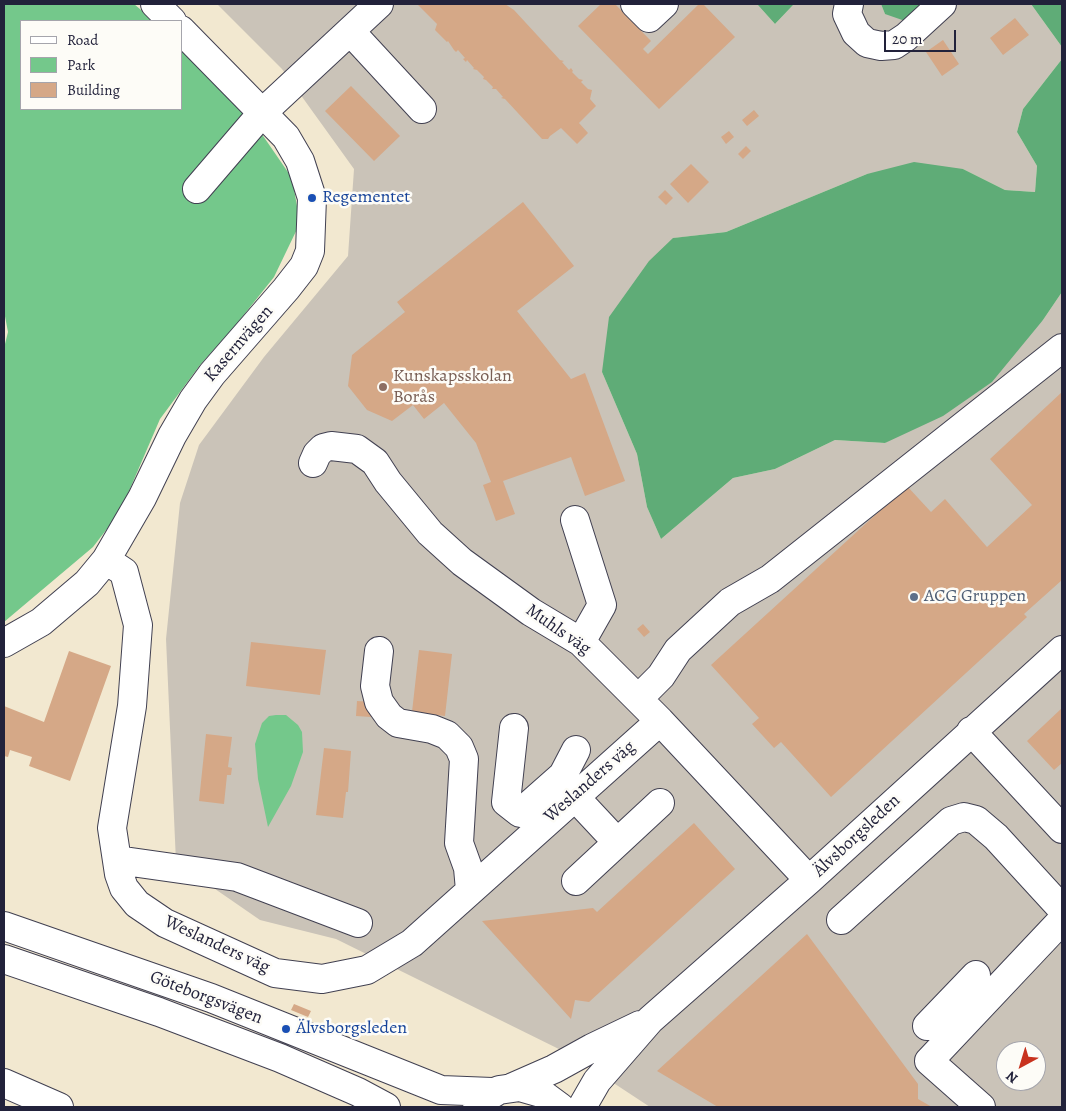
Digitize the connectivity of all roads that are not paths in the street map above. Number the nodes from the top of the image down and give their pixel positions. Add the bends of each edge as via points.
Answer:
1 (155, 4) edge
2 (379, 4) edge
3 (635, 4) edge
4 (664, 4) edge
5 (849, 4) edge
6 (942, 4) edge
7 (171, 20) edge
8 (182, 31) edge
9 (350, 31) junction
10 (422, 109) dead end
11 (263, 112) junction
12 (197, 189) dead end
13 (1062, 348) edge
14 (314, 463) dead end
15 (575, 520) dead end
16 (106, 560) junction
17 (582, 642) junction
18 (4, 643) edge
19 (1062, 650) edge
20 (379, 651) dead end
21 (638, 698) junction
22 (660, 721) junction
23 (514, 728) dead end
24 (971, 731) junction
25 (576, 750) dead end
26 (572, 788) junction
27 (660, 803) dead end
28 (1062, 829) edge
29 (617, 842) junction
30 (117, 860) junction
31 (809, 880) junction
32 (576, 881) dead end
33 (470, 890) junction
34 (1062, 909) edge
35 (841, 920) dead end
36 (1062, 920) edge
37 (358, 923) dead end
38 (4, 926) edge
39 (4, 959) edge
40 (976, 975) dead end
41 (650, 1020) junction
42 (927, 1026) dead end
43 (4, 1083) edge
44 (493, 1096) edge
45 (59, 1107) edge
46 (386, 1107) edge
47 (560, 1107) edge
48 (582, 1107) edge
49 (980, 1107) edge

1 - 7 main road
2 - 9 main road
3 - 4 main road via 649,18
5 - 6 main road via 846,14 856,33 867,43 881,46 900,41
8 - 11 main road, Kasernvägen
9 - 10 main road
9 - 11 main road
11 - 12 main road
11 - 16 main road, Kasernvägen via 286,138 307,180 312,198 310,251 304,266 286,289 193,400
13 - 21 main road via 770,579 730,602 678,650 661,676
14 - 17 main road, Muhls väg via 316,454 323,448 344,446 357,449 375,462 430,533 462,562 530,612
15 - 17 main road via 602,605
16 - 18 main road, Kasernvägen via 87,583 41,622
16 - 30 main road, Weslanders väg via 124,572 138,625 132,706 112,828
17 - 21 main road, Muhls väg
19 - 24 main road, Älvsborgsleden
20 - 33 main road via 375,686 389,716 398,723 447,735 459,746 464,759 459,843 468,868
21 - 22 main road, Muhls väg
22 - 26 main road, Weslanders väg
22 - 31 main road, Muhls väg
23 - 26 main road via 506,802 520,813
24 - 28 main road
24 - 31 main road, Älvsborgsleden
25 - 26 main road
26 - 29 main road
26 - 33 main road, Weslanders väg
27 - 29 main road
29 - 32 main road
30 - 33 main road, Weslanders väg via 124,888 137,904 165,923 275,973 322,979 367,970 412,943
30 - 37 main road via 237,877
31 - 41 main road, Älvsborgsleden
34 - 35 main road via 996,837 976,820 964,817 951,821
36 - 49 main road via 930,1061
38 - 44 main road, Göteborgsvägen via 211,998 441,1090
39 - 46 main road, Göteborgsvägen via 160,1012 280,1058
40 - 42 main road
41 - 44 main road, Älvsborgsleden
41 - 48 main road, Älvsborgsleden via 597,1081
43 - 45 main road
44 - 47 main road, Göteborgsvägen via 541,1092

